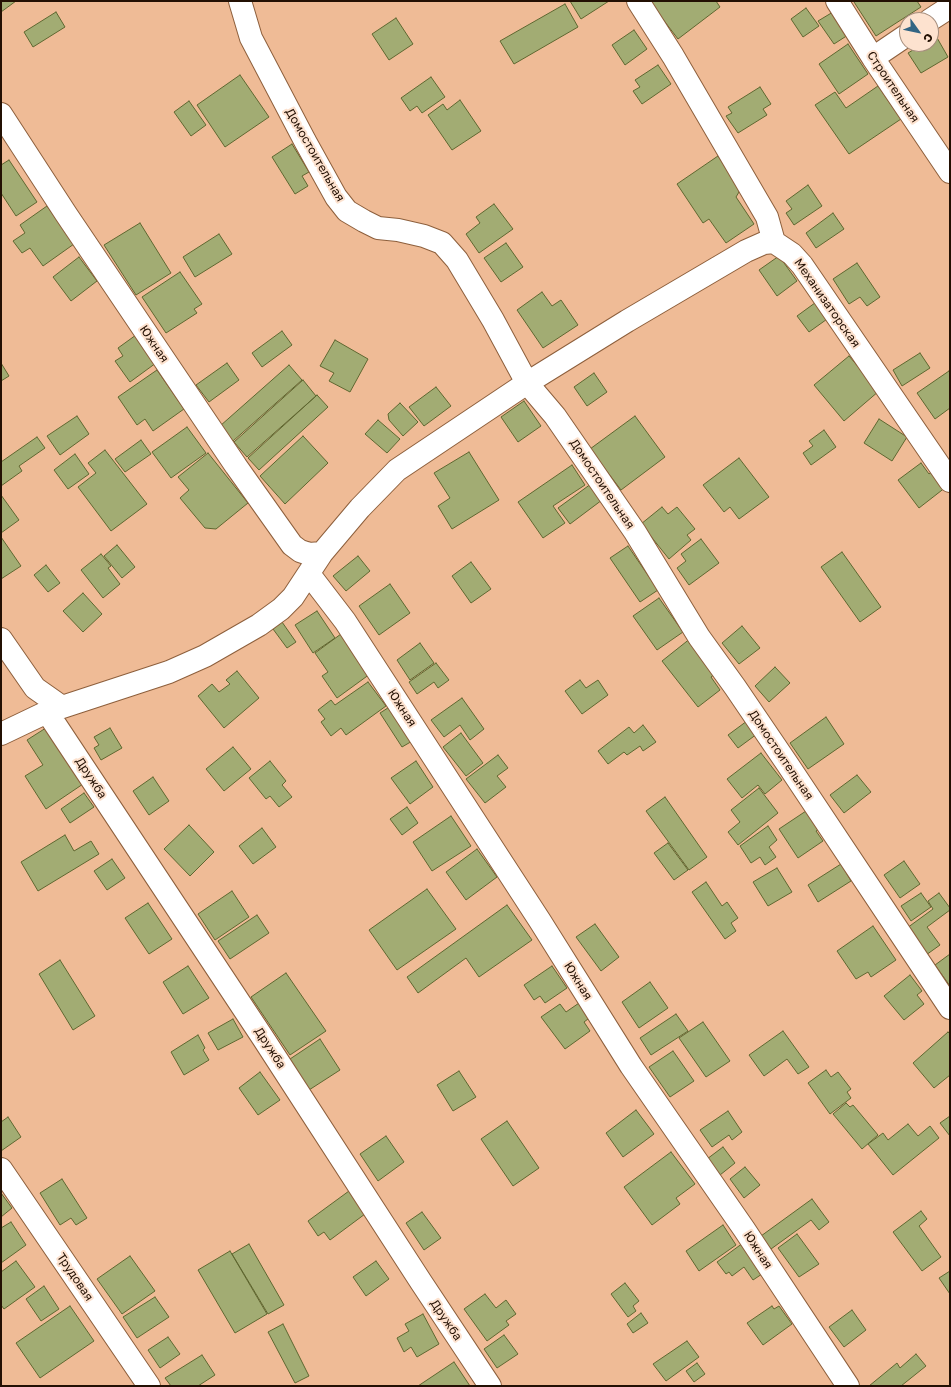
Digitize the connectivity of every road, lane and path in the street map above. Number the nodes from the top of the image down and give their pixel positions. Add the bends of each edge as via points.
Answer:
1 (240, 1) edge
2 (638, 1) edge
3 (837, 1) edge
4 (950, 7) edge
5 (939, 14) edge
6 (899, 40) edge
7 (873, 58) junction
8 (1, 114) edge
9 (950, 172) edge
10 (774, 242) junction
11 (527, 383) junction
12 (950, 481) edge
13 (322, 553) junction
14 (309, 574) junction
15 (1, 639) edge
16 (54, 710) junction
17 (1, 734) edge
18 (950, 1008) edge
19 (1, 1169) edge
20 (149, 1386) edge
21 (490, 1386) edge
22 (848, 1386) edge

1 - 11 street, Домостоительная via 250,38 336,197 347,211 378,228 424,236 442,243 457,260
2 - 10 street via 767,217
3 - 7 street, Строительная
4 - 5 street
6 - 7 street
7 - 9 street, Строительная
8 - 13 street, Южная via 231,459 292,545 309,554
10 - 11 street via 764,243 746,251
10 - 12 street, Механизаторская via 792,254 802,265
11 - 13 street via 397,470
11 - 18 street, Домостоительная via 555,416 635,532 699,637
13 - 14 street
14 - 16 street via 281,609 259,625 205,656 169,672
14 - 22 street, Южная via 345,621 632,1066
15 - 16 street, Дружба via 35,688
16 - 17 street
16 - 21 street, Дружба via 263,1038
19 - 20 street, Трудовая

